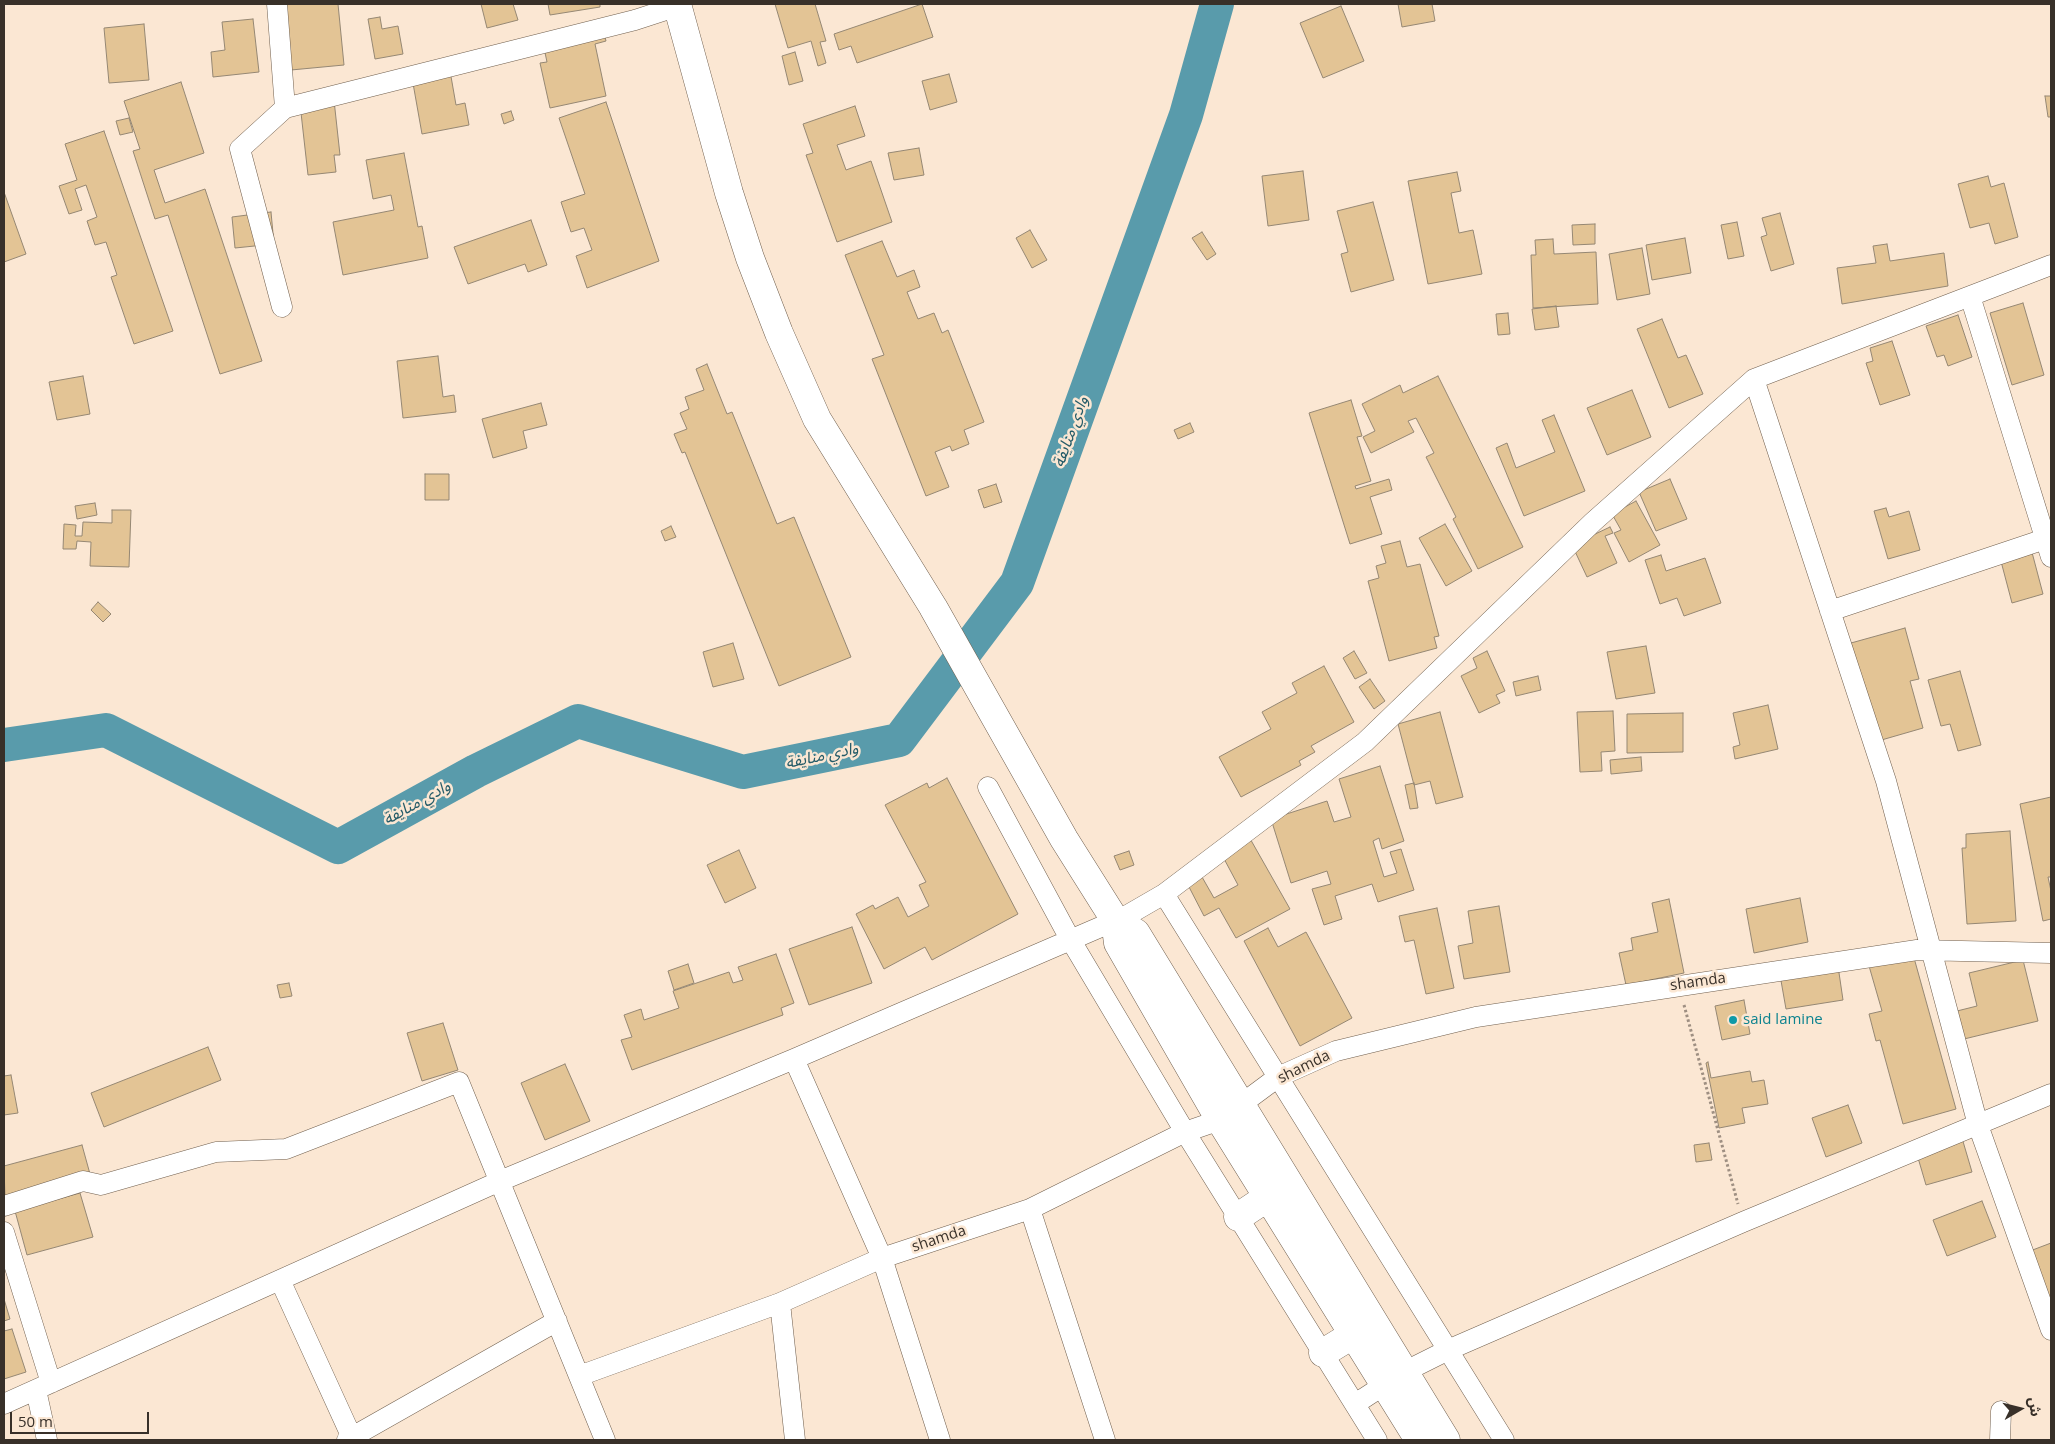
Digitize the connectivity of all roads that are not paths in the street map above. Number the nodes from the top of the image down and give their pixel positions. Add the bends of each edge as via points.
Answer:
1 (277, 4) edge
2 (677, 5) edge
3 (286, 108) junction
4 (2051, 264) edge
5 (1970, 296) junction
6 (282, 307) dead end
7 (1754, 379) junction
8 (2049, 544) edge
9 (1830, 611) junction
10 (988, 788) dead end
11 (1164, 894) junction
12 (1116, 920) junction
13 (1070, 939) junction
14 (1930, 950) junction
15 (2051, 953) edge
16 (794, 1059) junction
17 (1278, 1077) junction
18 (2051, 1094) edge
19 (1231, 1113) junction
20 (1978, 1125) junction
21 (1186, 1132) junction
22 (500, 1181) junction
23 (1268, 1197) junction
24 (4, 1206) edge
25 (1030, 1209) junction
26 (1238, 1217) junction
27 (4, 1232) edge
28 (882, 1258) junction
29 (280, 1280) junction
30 (780, 1303) junction
31 (557, 1321) junction
32 (2051, 1330) edge
33 (1354, 1334) junction
34 (1448, 1350) junction
35 (1324, 1353) junction
36 (579, 1376) junction
37 (1395, 1379) junction
38 (43, 1387) junction
39 (4, 1404) edge
40 (1355, 1404) junction
41 (2001, 1411) dead end
42 (351, 1439) edge
43 (46, 1440) edge
44 (605, 1440) edge
45 (795, 1440) edge
46 (940, 1440) edge
47 (1105, 1440) edge
48 (1378, 1440) edge
49 (1419, 1440) edge
50 (1446, 1440) edge
51 (1504, 1440) edge
52 (2000, 1440) edge

1 - 3 street
2 - 3 street via 636,20
2 - 12 main road via 729,193 778,333 817,419 933,607 1060,833
3 - 6 street via 240,149
4 - 5 street
5 - 7 street
5 - 8 street
7 - 9 street
7 - 11 street via 1593,522 1366,742
8 - 9 street
9 - 14 street via 1886,781
10 - 13 street
11 - 12 street
11 - 17 street
12 - 13 street
12 - 19 main road via 1136,933
13 - 16 street
13 - 21 street
14 - 15 street, shamda
14 - 17 street, shamda via 1476,1017 1336,1051
14 - 20 street
16 - 22 street
16 - 28 street
17 - 19 street, shamda
17 - 34 street
18 - 20 street
19 - 21 street, shamda
19 - 23 main road
19 - 37 main road
20 - 32 street
20 - 34 street via 1743,1222
21 - 25 street, shamda
21 - 26 street
22 - 24 street via 459,1082 286,1149 216,1152 101,1185 83,1181
22 - 29 street
22 - 31 street
23 - 26 main road
23 - 33 main road
25 - 28 street, shamda
25 - 47 street
26 - 35 street
27 - 38 street
28 - 30 street, shamda
28 - 46 street
29 - 38 street
29 - 42 street
30 - 36 street, shamda
30 - 45 street
31 - 36 street
31 - 42 street
33 - 35 main road
33 - 37 main road
34 - 37 street
34 - 51 street
35 - 40 street
36 - 44 street
37 - 40 street
37 - 49 main road
37 - 50 main road
38 - 39 street
38 - 43 street
40 - 48 street
41 - 52 street

